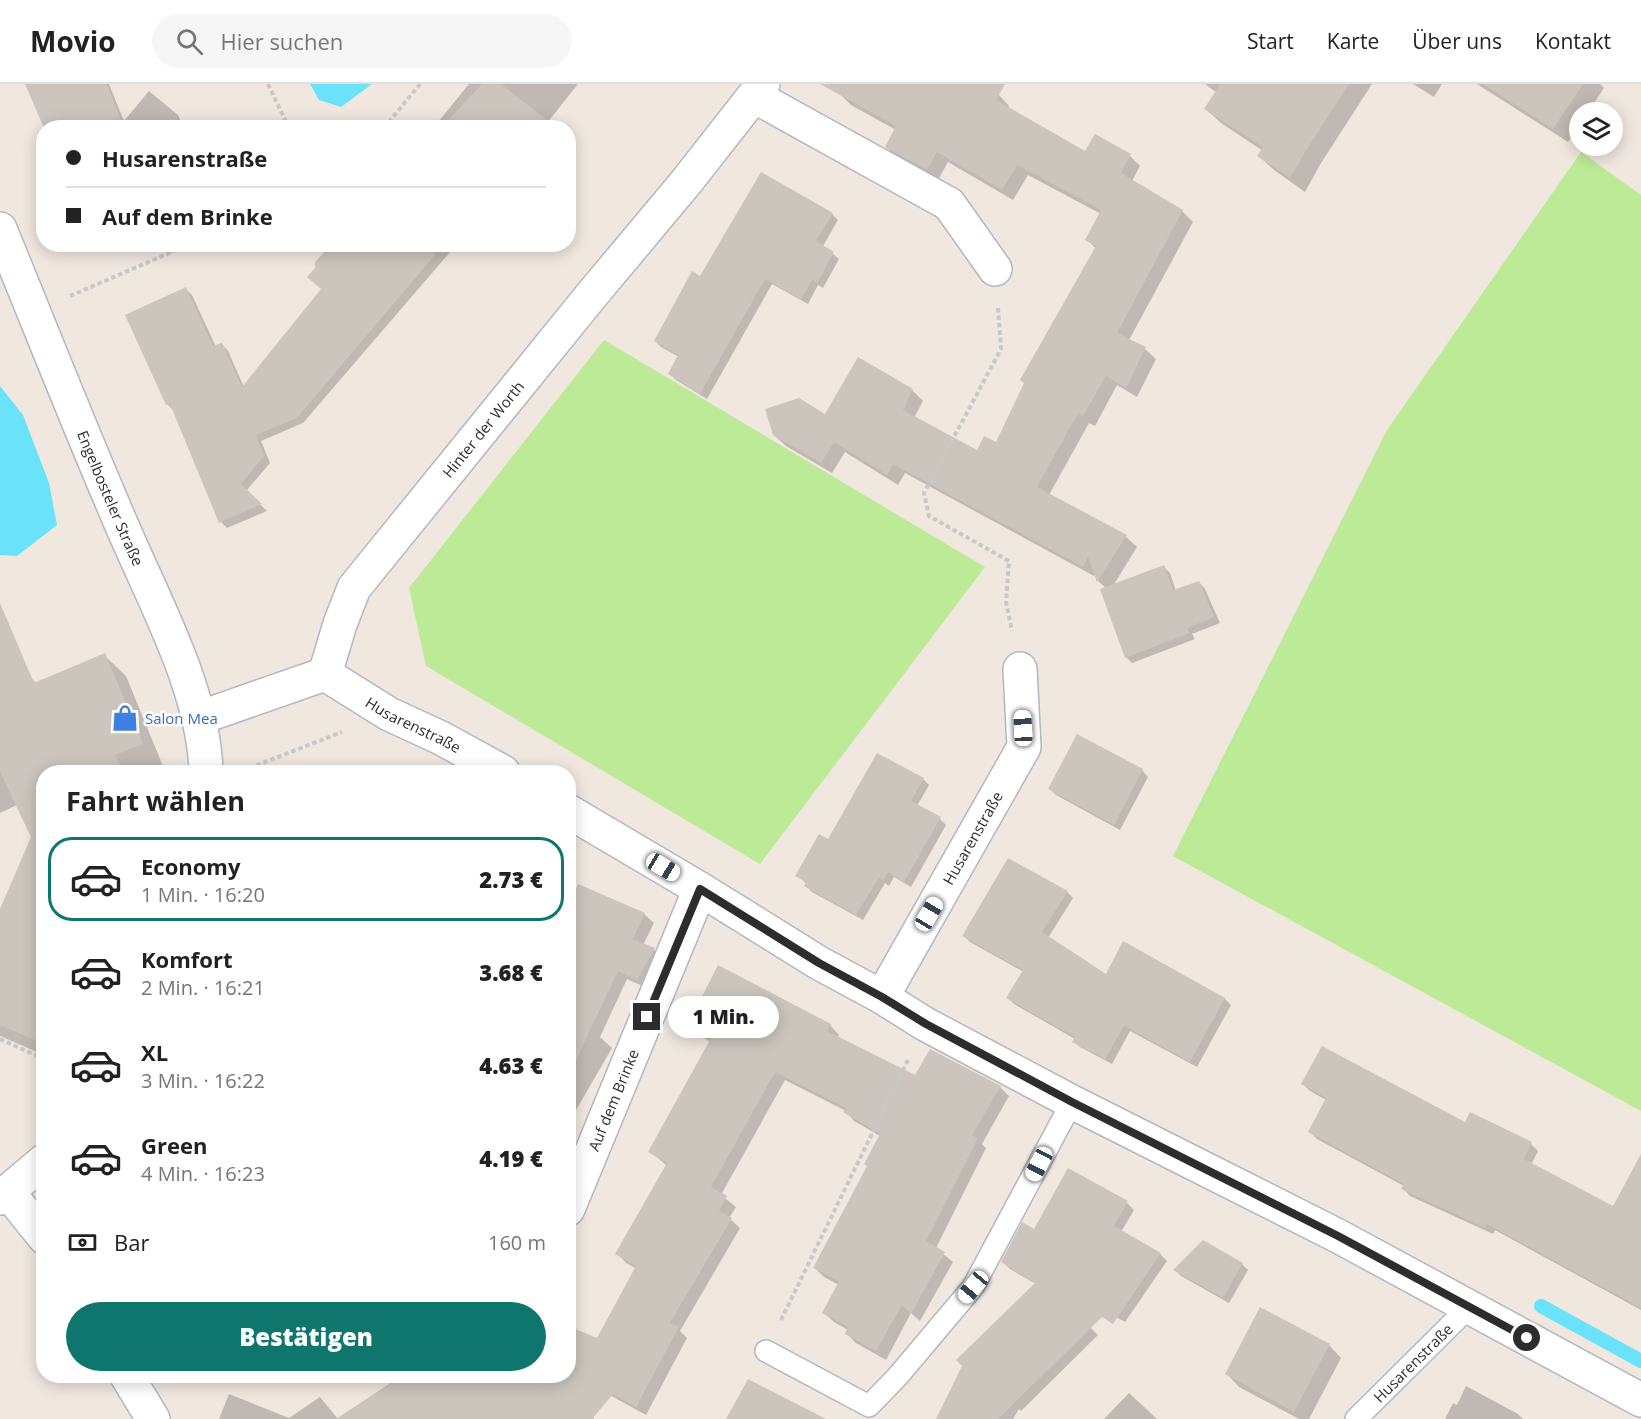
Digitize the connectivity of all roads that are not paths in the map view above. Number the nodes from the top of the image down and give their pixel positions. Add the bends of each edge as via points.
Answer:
1 (758, 90) edge
2 (0, 229) edge
3 (995, 269) road end
4 (1020, 669) road end
5 (325, 674) junction
6 (199, 718) junction
7 (206, 765) edge
8 (490, 765) edge
9 (576, 816) edge
10 (700, 889) junction
11 (882, 997) junction
12 (1072, 1102) junction
13 (36, 1168) edge
14 (576, 1190) edge
15 (4, 1195) edge
16 (36, 1229) edge
17 (1470, 1306) junction
18 (766, 1351) road end
19 (131, 1383) edge
20 (1641, 1400) edge
21 (153, 1419) edge
22 (1356, 1419) edge

1 - 3 street, Hinter der Worth via 949,204
1 - 5 street, Hinter der Worth via 354,588
2 - 6 street, Engelbosteler Straße via 183,667
4 - 11 street, Husarenstraße via 1024,747
5 - 6 street
5 - 8 street, Husarenstraße via 389,714
6 - 7 street, Engelbosteler Straße
9 - 10 street
10 - 11 street
10 - 14 street, Auf dem Brinke
11 - 12 street
12 - 17 street
12 - 18 lane via 973,1287 869,1406
13 - 15 street
15 - 16 street
17 - 20 street
17 - 22 lane, Husarenstraße
19 - 21 street

